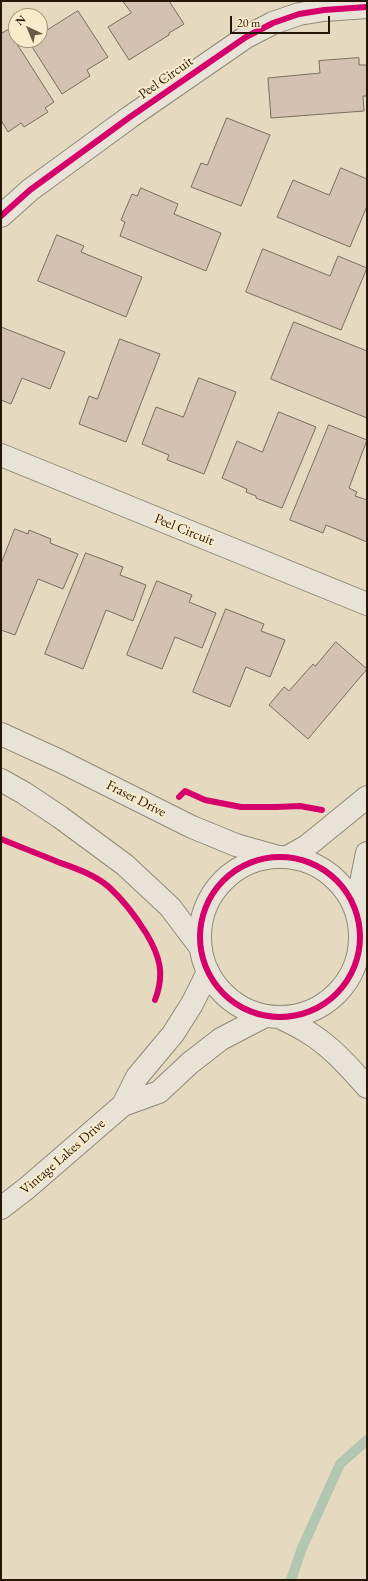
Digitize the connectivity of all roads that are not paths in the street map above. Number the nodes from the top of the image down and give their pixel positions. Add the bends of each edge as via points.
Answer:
1 (367, 7) edge
2 (1, 216) edge
3 (1, 455) edge
4 (367, 604) edge
5 (1, 734) edge
6 (1, 780) edge
7 (367, 798) edge
8 (367, 853) edge
9 (282, 856) junction
10 (361, 924) edge
11 (201, 948) junction
12 (208, 972) junction
13 (272, 1016) junction
14 (367, 1087) edge
15 (123, 1105) junction
16 (1, 1208) edge

1 - 2 street, Peel Circuit via 299,14 273,23 246,38 130,117 30,190
3 - 4 street, Peel Circuit
5 - 9 street, Fraser Drive via 192,827 236,845
6 - 11 street via 54,813 125,865 170,907
7 - 9 street via 307,846
8 - 10 street
9 - 10 street, Fraser Drive via 310,862 339,881 348,892
9 - 11 street via 248,863 215,889 201,925
10 - 13 street via 358,959 352,975 342,990 317,1009 292,1017
11 - 12 street
12 - 13 street via 230,1000 253,1013
12 - 15 street, Vintage Lakes Drive via 173,1034 137,1077
13 - 14 street via 309,1033 323,1043 345,1062
13 - 15 street, Vintage Lakes Drive via 222,1039 190,1063 159,1092
15 - 16 street, Vintage Lakes Drive

